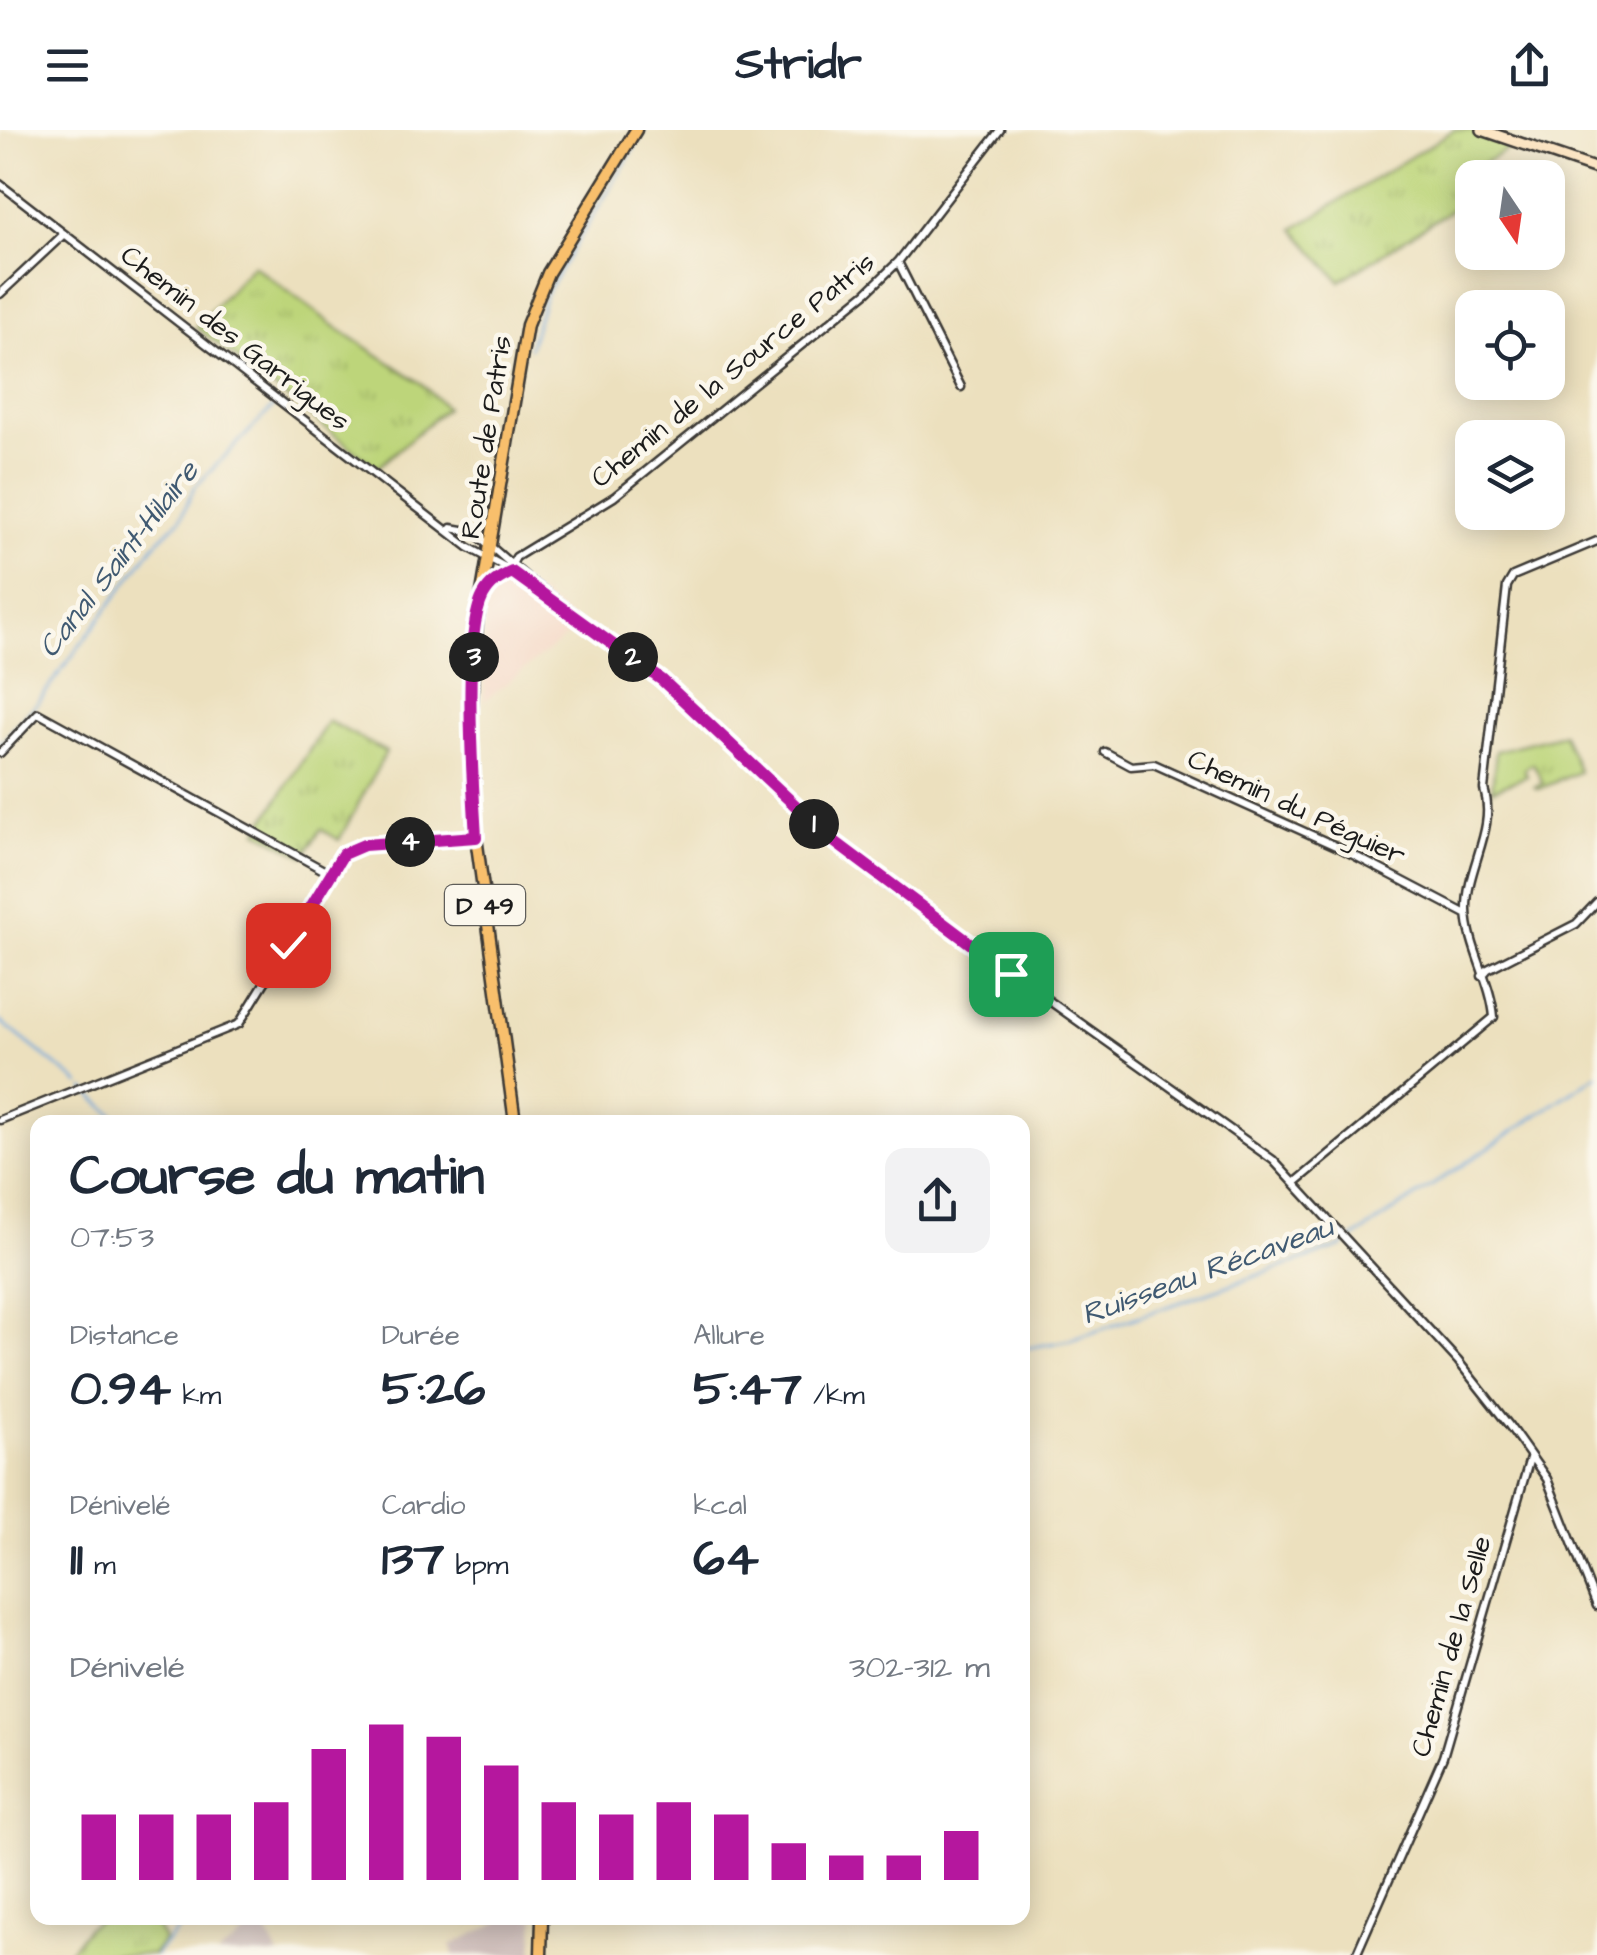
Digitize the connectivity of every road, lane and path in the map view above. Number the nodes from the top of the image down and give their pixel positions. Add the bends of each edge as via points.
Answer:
1 (636, 130) edge
2 (1000, 130) edge
3 (1482, 130) edge
4 (1597, 170) edge
5 (0, 184) edge
6 (64, 234) junction
7 (898, 262) junction
8 (0, 294) edge
9 (961, 387) dead end
10 (496, 519) junction
11 (444, 526) junction
12 (474, 532) junction
13 (1597, 541) edge
14 (491, 544) junction
15 (488, 558) junction
16 (511, 561) junction
17 (511, 571) junction
18 (530, 581) junction
19 (480, 600) junction
20 (1105, 752) dead end
21 (0, 753) edge
22 (476, 837) junction
23 (329, 873) junction
24 (1597, 902) edge
25 (1467, 914) junction
26 (1482, 976) junction
27 (513, 1115) edge
28 (0, 1120) edge
29 (1296, 1182) junction
30 (1530, 1457) junction
31 (1597, 1606) edge
32 (542, 1925) edge
33 (541, 1955) edge
34 (1356, 1955) edge

1 - 10 main road, Route de Patris / D 49 via 538,294 520,354
2 - 7 street, Chemin de la Source Patris
3 - 4 street
5 - 6 street, Chemin des Garrigues
6 - 8 street
6 - 11 street, Chemin des Garrigues
7 - 9 street
7 - 16 street, Chemin de la Source Patris via 614,496
10 - 12 street
10 - 14 main road, Route de Patris / D 49
11 - 12 street, Chemin des Garrigues
11 - 15 street, Chemin des Garrigues
12 - 14 street, Chemin des Garrigues
13 - 25 street via 1509,580 1484,789 1491,816 1474,857
14 - 15 main road, Route de Patris / D 49
14 - 16 street, Chemin des Garrigues
15 - 17 street, Chemin des Garrigues
15 - 19 main road, Route de Patris / D 49
16 - 17 street
16 - 18 street, Chemin des Garrigues
17 - 18 street, Chemin des Garrigues
17 - 19 street
18 - 29 street, Chemin des Garrigues via 662,680 888,886 1257,1146
19 - 22 main road, D 49 via 472,686
20 - 25 street, Chemin du Péguier via 1131,766 1154,764
21 - 23 street via 38,713
22 - 23 street via 364,845 343,854
22 - 27 main road, D 49
23 - 28 street via 239,1024
24 - 26 street via 1576,924
25 - 26 street
26 - 29 street via 1493,1006 1490,1022
29 - 30 street, Chemin des Garrigues via 1458,1362
30 - 31 street, Chemin des Garrigues via 1547,1479
30 - 34 street, Chemin de la Selle via 1444,1757
32 - 33 main road

